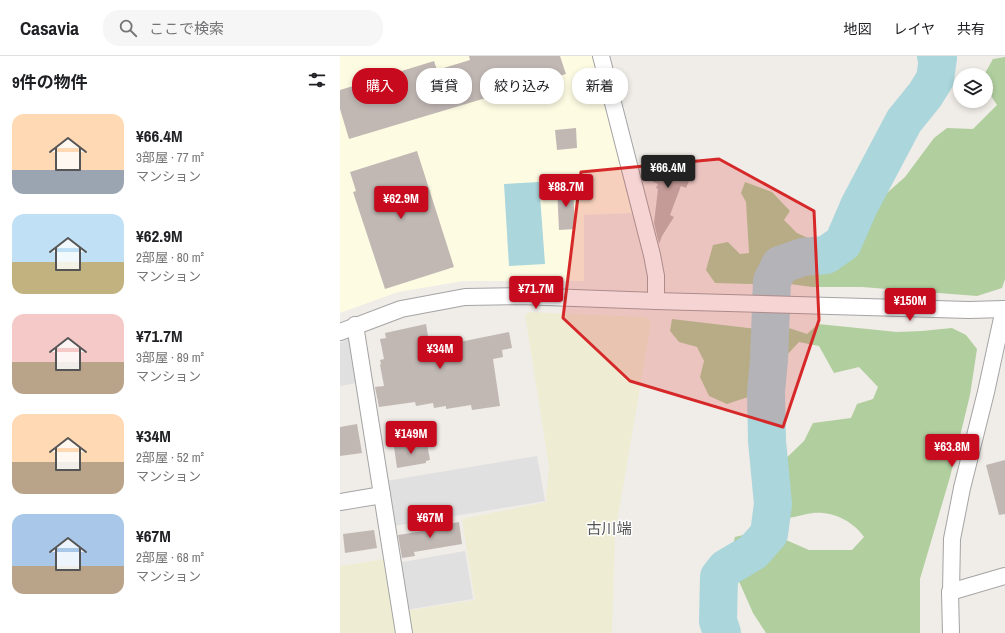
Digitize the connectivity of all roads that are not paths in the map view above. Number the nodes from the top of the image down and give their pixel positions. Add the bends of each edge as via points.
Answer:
1 (600, 56) edge
2 (656, 301) junction
3 (1005, 309) edge
4 (355, 325) junction
5 (340, 332) edge
6 (382, 495) junction
7 (340, 502) edge
8 (1005, 576) edge
9 (950, 592) junction
10 (404, 633) edge
11 (951, 633) edge

1 - 2 street via 652,255 656,276
2 - 3 street
2 - 4 street via 520,296 465,298 400,309
3 - 9 street via 952,539
4 - 5 street
4 - 6 street
6 - 7 street
6 - 10 street
8 - 9 street
9 - 11 street

